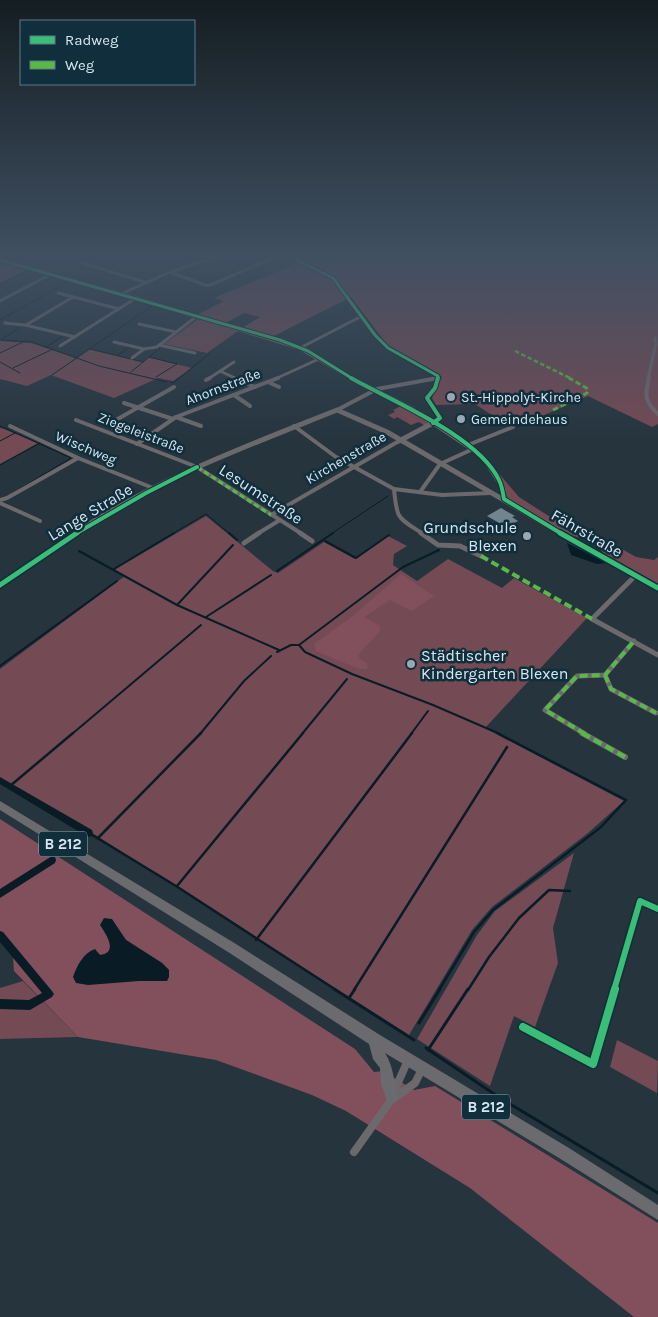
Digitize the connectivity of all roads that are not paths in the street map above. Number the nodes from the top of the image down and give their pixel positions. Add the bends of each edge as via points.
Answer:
1 (36, 318) edge
2 (103, 318) edge
3 (194, 318) edge
4 (205, 318) edge
5 (357, 318) edge
6 (364, 318) edge
7 (5, 323) dead end
8 (139, 324) dead end
9 (25, 325) junction
10 (176, 332) junction
11 (75, 337) junction
12 (655, 338) dead end
13 (114, 342) dead end
14 (159, 345) junction
15 (60, 346) dead end
16 (300, 348) junction
17 (144, 349) junction
18 (195, 353) dead end
19 (132, 358) dead end
20 (321, 358) junction
21 (234, 362) dead end
22 (220, 371) junction
23 (206, 380) dead end
24 (268, 382) junction
25 (174, 387) dead end
26 (255, 387) junction
27 (279, 387) dead end
28 (377, 389) junction
29 (234, 395) junction
30 (124, 402) dead end
31 (250, 406) dead end
32 (138, 408) junction
33 (337, 410) junction
34 (658, 414) edge
35 (175, 418) junction
36 (76, 420) dead end
37 (116, 420) dead end
38 (433, 423) junction
39 (10, 426) dead end
40 (201, 426) dead end
41 (294, 426) junction
42 (513, 427) dead end
43 (399, 441) junction
44 (137, 444) junction
45 (468, 445) junction
46 (473, 449) junction
47 (78, 458) junction
48 (440, 464) junction
49 (352, 467) junction
50 (197, 468) junction
51 (153, 488) junction
52 (394, 489) junction
53 (504, 490) dead end
54 (420, 492) junction
55 (491, 493) junction
56 (0, 494) edge
57 (7, 498) junction
58 (0, 502) edge
59 (271, 514) junction
60 (280, 520) junction
61 (40, 521) dead end
62 (312, 541) dead end
63 (244, 543) dead end
64 (481, 556) dead end
65 (636, 575) junction
66 (0, 585) edge
67 (658, 588) edge
68 (634, 641) junction
69 (658, 655) edge
70 (605, 675) junction
71 (656, 714) dead end
72 (624, 757) dead end
73 (0, 805) edge
74 (658, 908) edge
75 (523, 1027) dead end
76 (375, 1040) junction
77 (408, 1060) junction
78 (422, 1069) junction
79 (391, 1099) junction
80 (354, 1152) dead end
81 (658, 1213) edge

1 - 9 street
2 - 11 street
3 - 10 street
4 - 16 street
5 - 16 street
6 - 28 street, Lange Straße via 388,348 438,376 438,379
7 - 9 street
8 - 10 street
9 - 11 street
10 - 14 street
11 - 15 street
12 - 34 street via 645,394 649,406
13 - 17 street
14 - 17 street
14 - 18 street
16 - 20 street
17 - 19 street
20 - 24 street, Ahornstraße
20 - 28 street
21 - 22 street
22 - 23 street
22 - 26 street
24 - 26 street, Ahornstraße
24 - 27 street
25 - 32 street
26 - 29 street, Ahornstraße
28 - 33 street, Lange Straße
28 - 38 street
29 - 31 street
29 - 35 street, Ahornstraße
30 - 32 street
32 - 35 street
32 - 37 street
33 - 41 street, Lange Straße
33 - 43 street, Fährstraße via 379,428
35 - 40 street
35 - 44 street, Ahornstraße
36 - 44 street, Ziegeleistraße
38 - 43 street, Kirchenstraße
38 - 45 street
39 - 47 street, Wischweg
41 - 49 street
41 - 50 street, Lange Straße
42 - 45 street
43 - 48 street, Fährstraße
43 - 49 street, Kirchenstraße
44 - 50 street, Ziegeleistraße
45 - 46 street
46 - 48 street
46 - 53 street via 482,456
47 - 51 street, Wischweg
47 - 57 street
48 - 54 street
48 - 55 street, Fährstraße
49 - 52 street
49 - 59 street, Kirchenstraße
50 - 51 street, Lange Straße
50 - 59 street, Lesumstraße
51 - 66 street, Lange Straße via 79,531
52 - 54 street
52 - 64 street via 396,513 402,519 438,545 460,546
54 - 55 street via 442,495
55 - 65 street, Fährstraße
56 - 57 street
57 - 58 street
58 - 61 street
59 - 60 street, Lesumstraße
60 - 62 street, Lesumstraße
60 - 63 street
65 - 67 street, Fährstraße
65 - 68 street via 592,619
68 - 69 street
68 - 70 street
70 - 71 street via 611,689
70 - 72 street via 577,676 545,710
73 - 76 main road, B 212
74 - 75 street via 640,900 593,1064
76 - 77 main road, B 212
76 - 79 main road via 378,1054 386,1066
77 - 78 main road, B 212
77 - 79 street
78 - 79 street via 415,1083
78 - 81 main road, B 212
79 - 80 street

